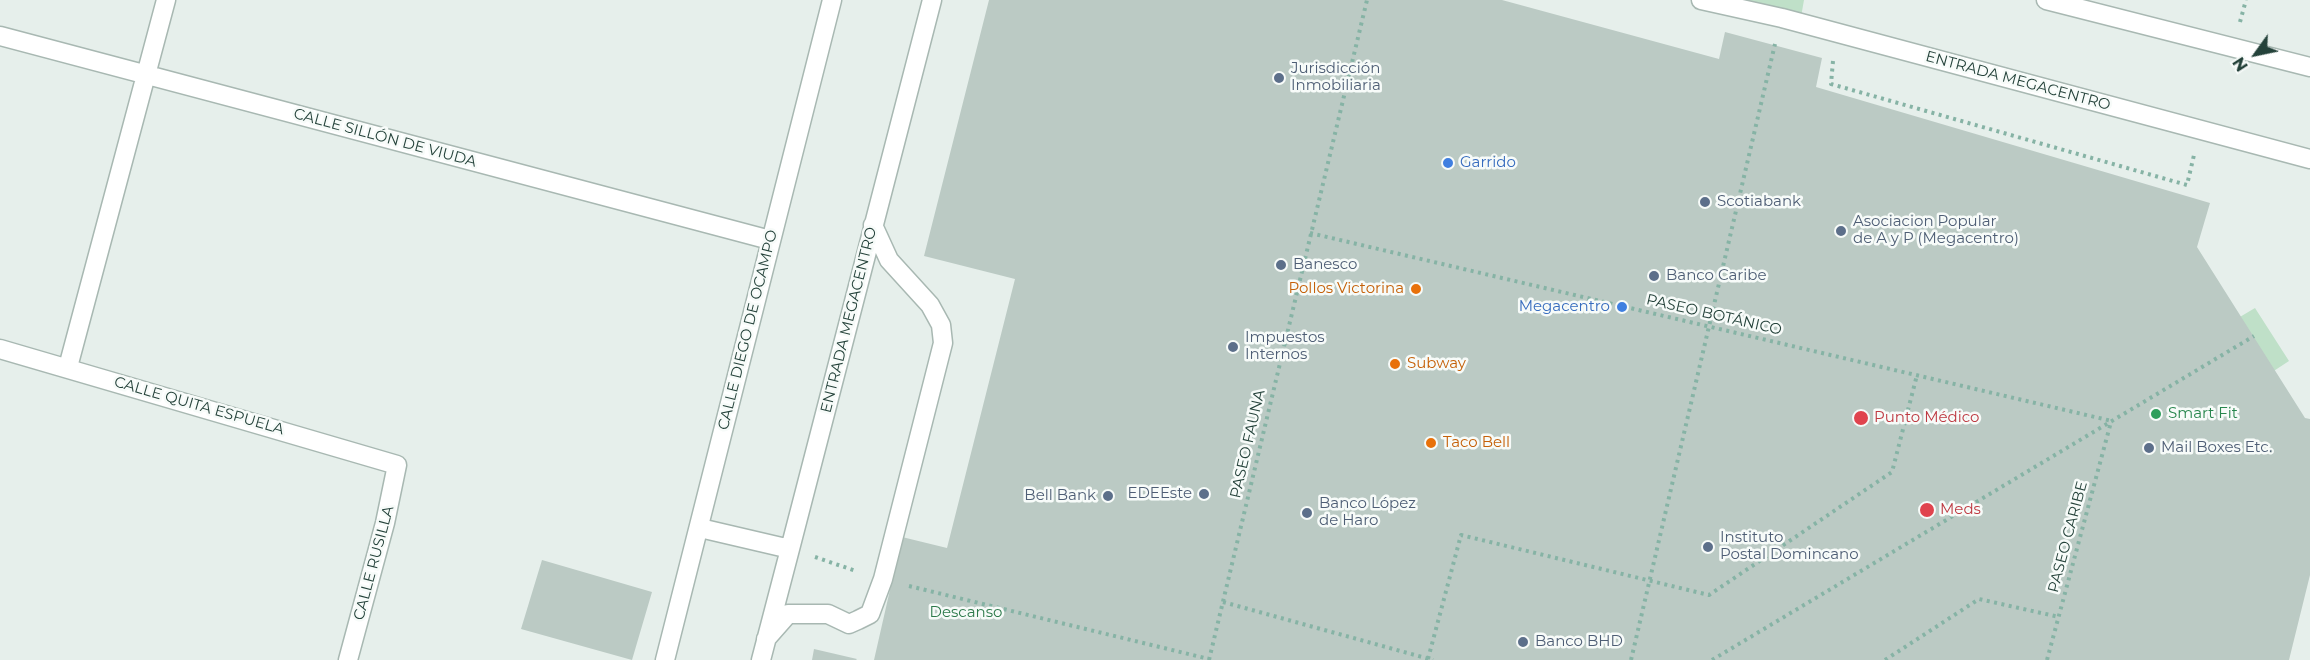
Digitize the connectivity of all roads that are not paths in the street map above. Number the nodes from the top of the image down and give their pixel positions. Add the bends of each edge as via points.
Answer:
1 (166, 0) edge
2 (832, 0) edge
3 (932, 0) edge
4 (1701, 0) edge
5 (2046, 0) edge
6 (1723, 3) edge
7 (0, 36) edge
8 (2310, 67) edge
9 (147, 74) junction
10 (2310, 159) edge
11 (873, 225) junction
12 (770, 240) junction
13 (0, 349) edge
14 (68, 368) junction
15 (397, 465) joint
16 (700, 528) junction
17 (790, 549) junction
18 (766, 639) junction
19 (348, 660) edge
20 (665, 660) edge
21 (761, 660) edge

1 - 9 street
2 - 12 street, CALLE DIEGO DE OCAMPO
3 - 11 street, ENTRADA MEGACENTRO
4 - 6 street, ENTRADA MEGACENTRO
5 - 8 street
6 - 10 street, ENTRADA MEGACENTRO
7 - 9 street, CALLE SILLÓN DE VIUDA
9 - 12 street, CALLE SILLÓN DE VIUDA
9 - 14 street
11 - 17 street, ENTRADA MEGACENTRO
11 - 18 street via 889,260 930,305 941,325 943,343 883,579 870,614 849,624 828,614 788,614
12 - 16 street, CALLE DIEGO DE OCAMPO
13 - 14 street, CALLE QUITA ESPUELA
14 - 15 street, CALLE QUITA ESPUELA
15 - 19 street, CALLE RUSILLA
16 - 17 street
16 - 20 street, CALLE DIEGO DE OCAMPO
17 - 18 street, ENTRADA MEGACENTRO
18 - 21 street, ENTRADA MEGACENTRO

